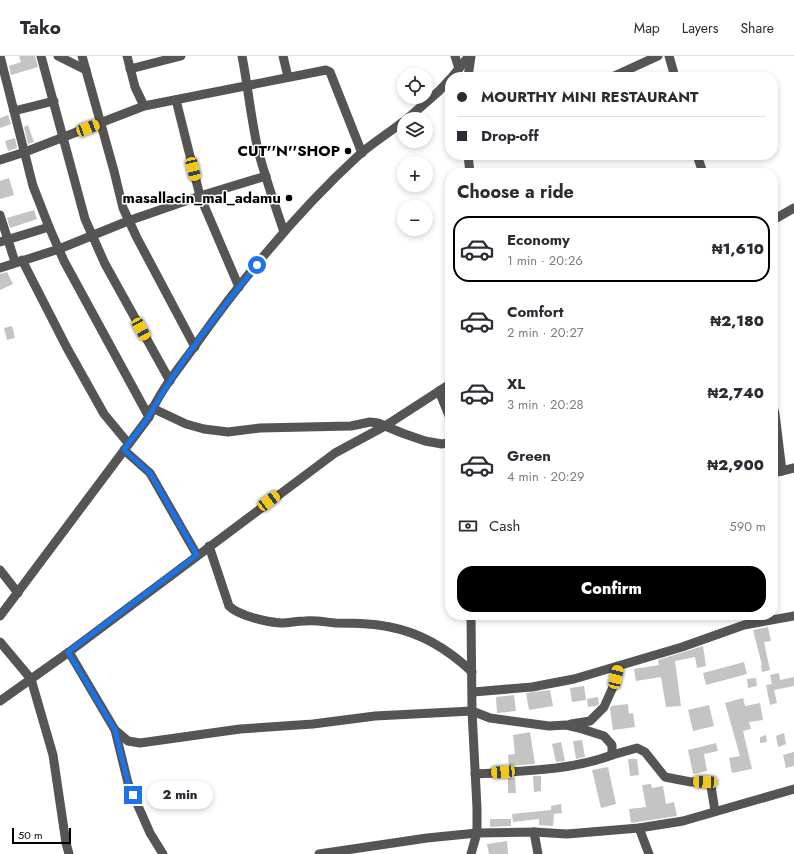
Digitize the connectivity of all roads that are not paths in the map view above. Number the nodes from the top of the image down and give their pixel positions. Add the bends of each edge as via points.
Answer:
1 (0, 56) edge
2 (41, 56) edge
3 (58, 56) edge
4 (127, 56) edge
5 (181, 56) edge
6 (242, 56) edge
7 (283, 56) edge
8 (455, 56) edge
9 (470, 56) edge
10 (658, 56) edge
11 (669, 56) edge
12 (84, 57) edge
13 (163, 58) edge
14 (130, 69) junction
15 (459, 69) junction
16 (86, 70) junction
17 (456, 72) edge
18 (468, 72) edge
19 (623, 72) edge
20 (674, 72) edge
21 (2, 74) edge
22 (288, 77) junction
23 (445, 84) edge
24 (248, 85) junction
25 (176, 100) junction
26 (54, 101) junction
27 (144, 106) junction
28 (14, 111) junction
29 (415, 112) edge
30 (101, 124) junction
31 (397, 126) edge
32 (63, 138) junction
33 (25, 152) junction
34 (362, 153) junction
35 (0, 160) edge
36 (266, 176) junction
37 (200, 196) junction
38 (794, 208) edge
39 (0, 215) edge
40 (778, 217) edge
41 (128, 222) junction
42 (49, 227) junction
43 (284, 232) junction
44 (92, 235) junction
45 (4, 241) edge
46 (59, 249) junction
47 (19, 261) junction
48 (0, 268) edge
49 (239, 287) junction
50 (195, 346) junction
51 (170, 381) junction
52 (445, 387) edge
53 (439, 391) junction
54 (445, 406) edge
55 (151, 412) junction
56 (384, 426) junction
57 (445, 443) edge
58 (126, 447) junction
59 (794, 468) edge
60 (778, 472) edge
61 (209, 546) junction
62 (197, 555) junction
63 (0, 570) edge
64 (18, 593) junction
65 (0, 616) edge
66 (794, 616) edge
67 (778, 619) edge
68 (471, 620) edge
69 (772, 620) edge
70 (0, 642) edge
71 (68, 652) junction
72 (618, 666) junction
73 (472, 672) junction
74 (31, 679) junction
75 (473, 692) junction
76 (0, 701) edge
77 (472, 711) junction
78 (566, 725) junction
79 (115, 730) junction
80 (612, 755) junction
81 (475, 774) junction
82 (794, 789) edge
83 (715, 811) junction
84 (640, 828) junction
85 (534, 832) junction
86 (476, 833) junction
87 (341, 852) edge
88 (69, 854) edge
89 (163, 854) edge
90 (319, 854) edge
91 (471, 854) edge
92 (538, 854) edge
93 (648, 854) edge

1 - 21 street
2 - 26 street
3 - 16 street
4 - 14 street
5 - 13 street
6 - 24 street
7 - 22 street
8 - 15 street
9 - 15 street
9 - 18 street
10 - 19 street
11 - 20 street
12 - 16 street
13 - 14 street
14 - 27 street
15 - 17 street
16 - 30 street
21 - 28 street
22 - 24 street
22 - 34 street via 322,70 330,72
23 - 29 street
24 - 25 street
24 - 36 street via 258,150
25 - 27 street
25 - 37 street
26 - 28 street
26 - 32 street
27 - 30 street
28 - 33 street
30 - 32 street
30 - 41 street
31 - 34 street
32 - 33 street
32 - 44 street via 82,212
33 - 35 street
33 - 42 street via 33,186
34 - 43 street
36 - 37 street
36 - 43 street
37 - 41 street
37 - 49 street
38 - 40 street
39 - 45 street
41 - 44 street
41 - 50 street
42 - 45 street
42 - 46 street
43 - 49 street
44 - 46 street
44 - 51 street via 105,264
45 - 47 street
46 - 47 street
46 - 55 street
47 - 48 street
47 - 58 street via 66,348
49 - 50 street
50 - 51 street
51 - 55 street
52 - 53 street
53 - 54 street
53 - 56 street
55 - 56 street via 204,429 228,432 260,428 352,426 370,422
55 - 58 street
56 - 57 street via 425,441
56 - 61 street via 335,453
58 - 62 street via 150,473
58 - 64 street
59 - 60 street
61 - 62 street
61 - 73 street via 229,606 233,611 264,621 281,623 306,620 389,626 405,630 442,647
62 - 71 street
63 - 64 street
64 - 65 street
66 - 67 street
68 - 73 street
69 - 72 street via 744,625
70 - 74 street
71 - 74 street
71 - 79 street
72 - 75 street via 574,679 532,687
72 - 78 street via 613,687 604,707 590,721
73 - 75 street
74 - 76 street
74 - 88 street via 53,755
75 - 77 street
77 - 78 street via 490,718 549,726
77 - 79 street via 375,716 314,724 240,729 140,743 128,741
77 - 81 street
78 - 80 street via 604,736 612,746
79 - 89 street via 128,783 150,833
80 - 81 street via 599,760 545,769
80 - 83 street via 637,748 645,752 665,777 705,782 711,786
81 - 86 street
82 - 83 street
83 - 84 street via 683,821
84 - 85 street via 567,834
84 - 93 street
85 - 86 street
85 - 92 street
86 - 87 street
86 - 91 street
87 - 90 street

